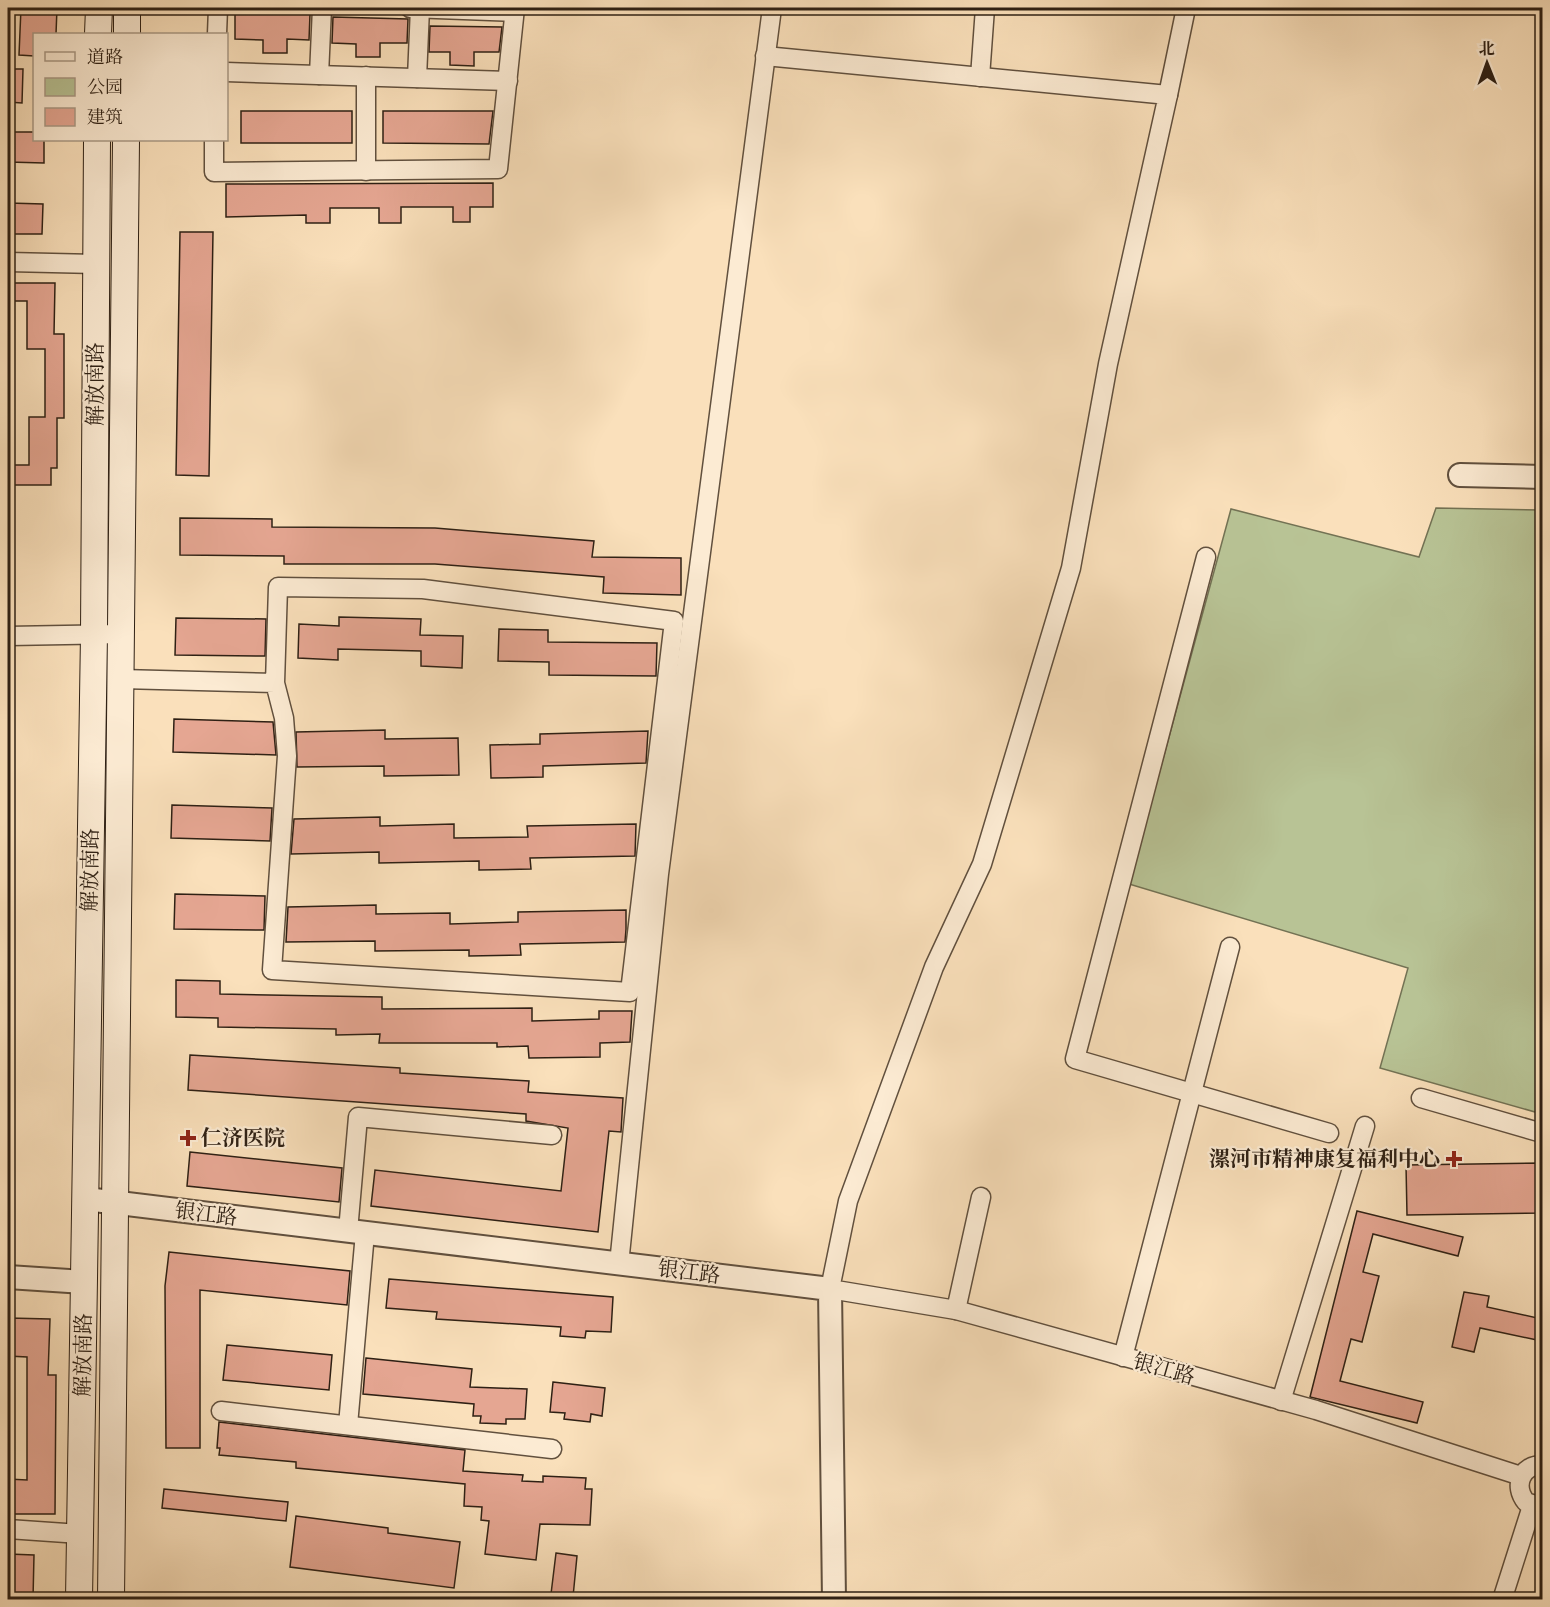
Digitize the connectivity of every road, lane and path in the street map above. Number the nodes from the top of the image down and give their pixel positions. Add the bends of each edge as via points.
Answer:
1 (99, 8) edge
2 (127, 8) edge
3 (218, 8) edge
4 (322, 8) edge
5 (410, 8) edge
6 (420, 8) edge
7 (772, 8) edge
8 (985, 8) edge
9 (1186, 8) edge
10 (514, 10) edge
11 (98, 33) edge
12 (127, 33) edge
13 (217, 33) edge
14 (765, 56) junction
15 (228, 72) edge
16 (320, 75) junction
17 (366, 76) junction
18 (980, 77) junction
19 (417, 78) junction
20 (508, 81) junction
21 (1168, 95) junction
22 (97, 141) edge
23 (126, 141) edge
24 (214, 141) edge
25 (366, 171) junction
26 (8, 262) edge
27 (96, 264) junction
28 (1460, 475) dead end
29 (1542, 477) edge
30 (1206, 557) dead end
31 (94, 634) junction
32 (122, 634) junction
33 (8, 636) edge
34 (122, 679) junction
35 (275, 683) junction
36 (1230, 947) dead end
37 (1192, 1093) junction
38 (1421, 1098) dead end
39 (1365, 1126) dead end
40 (1329, 1133) dead end
41 (1542, 1133) edge
42 (552, 1135) dead end
43 (981, 1197) dead end
44 (86, 1199) junction
45 (116, 1203) junction
46 (357, 1232) junction
47 (618, 1264) junction
48 (8, 1277) edge
49 (84, 1282) junction
50 (830, 1289) junction
51 (956, 1310) junction
52 (1123, 1357) junction
53 (1281, 1401) junction
54 (221, 1411) dead end
55 (348, 1425) junction
56 (552, 1449) dead end
57 (1542, 1465) edge
58 (1521, 1476) junction
59 (1537, 1507) edge
60 (8, 1529) edge
61 (80, 1534) junction
62 (79, 1599) edge
63 (111, 1599) edge
64 (834, 1599) edge
65 (1502, 1599) edge

1 - 11 main road
2 - 12 main road
3 - 13 street
4 - 16 street
5 - 6 street
6 - 10 street
6 - 19 street
7 - 14 street
8 - 18 street
9 - 21 street
10 - 20 street
14 - 18 street
14 - 47 street via 659,874
15 - 16 street
16 - 17 street
17 - 19 street
17 - 25 street
18 - 21 street
19 - 20 street
20 - 25 street via 498,169
21 - 50 street via 1108,364 1071,567 982,864 934,967 848,1201
22 - 27 main road, 解放南路
23 - 32 main road, 解放南路
24 - 25 street via 214,172
26 - 27 street
27 - 31 main road, 解放南路
28 - 29 street
30 - 37 street via 1075,1059
31 - 32 street
31 - 33 street
31 - 44 main road, 解放南路
32 - 34 main road, 解放南路
34 - 35 street
34 - 45 main road, 解放南路
35 - 35 street via 284,718 287,756 272,970 630,992 674,621 423,589 278,587
36 - 37 street
37 - 40 street
37 - 52 street
38 - 41 street
39 - 53 street
42 - 46 street via 358,1117
43 - 51 street
44 - 45 street, 银江路
44 - 49 main road, 解放南路
45 - 46 street, 银江路
45 - 63 main road, 解放南路
46 - 47 street, 银江路
46 - 55 street
47 - 50 street, 银江路
48 - 49 street
49 - 61 main road, 解放南路
50 - 51 street, 银江路
50 - 64 street
51 - 52 street, 银江路
52 - 53 street, 银江路
53 - 58 street, 银江路
54 - 55 street
55 - 56 street
57 - 58 street via 1532,1466
58 - 59 street via 1521,1497
59 - 65 street
60 - 61 street
61 - 62 main road, 解放南路

